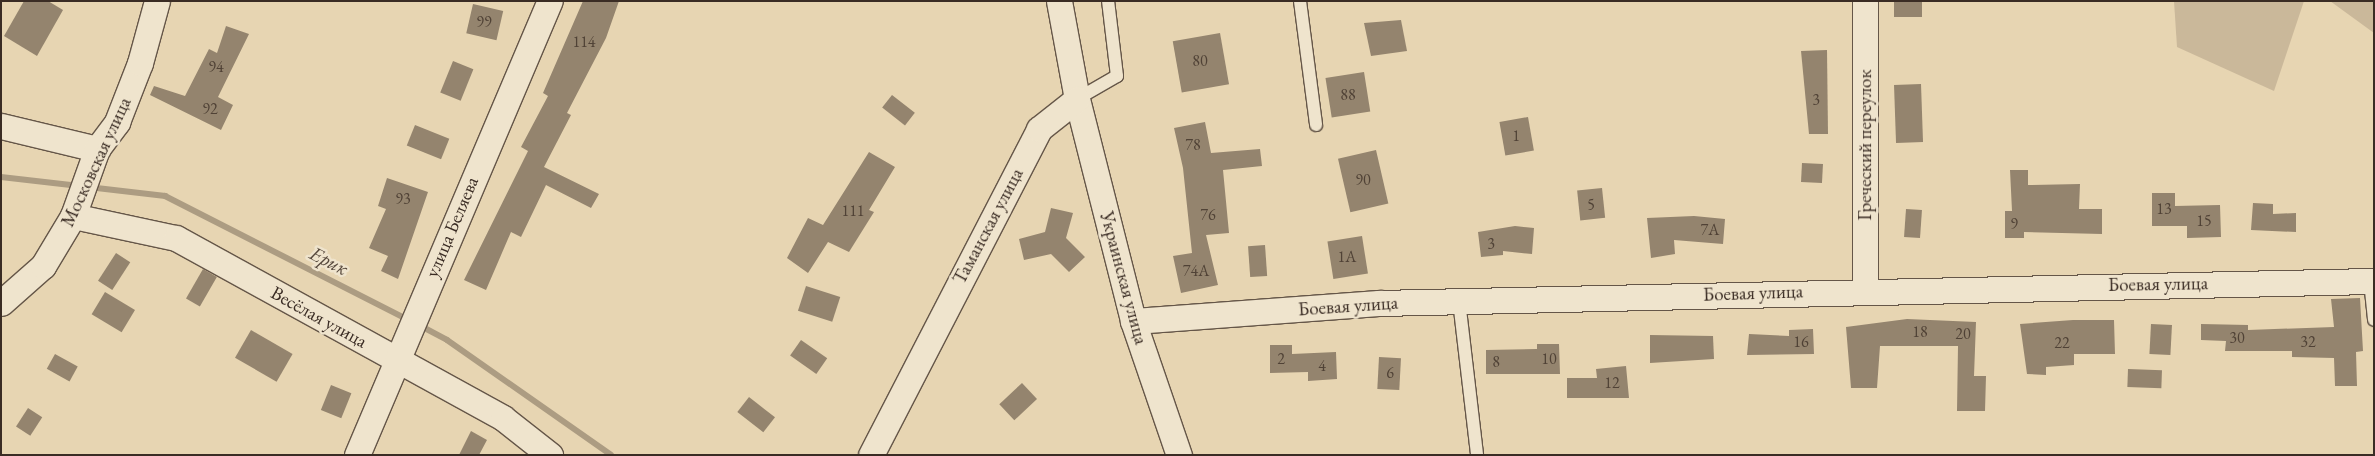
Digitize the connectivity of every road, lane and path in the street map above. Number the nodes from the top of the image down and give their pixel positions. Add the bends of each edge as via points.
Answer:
1 (157, 1) edge
2 (550, 1) edge
3 (1059, 1) edge
4 (1108, 1) edge
5 (1300, 1) edge
6 (1865, 1) edge
7 (1077, 100) junction
8 (1316, 125) dead end
9 (1, 126) edge
10 (98, 149) junction
11 (73, 216) junction
12 (2372, 281) edge
13 (1865, 290) junction
14 (1459, 300) junction
15 (1, 303) edge
16 (2374, 320) edge
17 (1133, 321) junction
18 (395, 358) junction
19 (357, 455) edge
20 (550, 455) edge
21 (871, 455) edge
22 (1179, 455) edge
23 (1476, 455) edge

1 - 10 street, Московская улица via 120,113
2 - 18 street, улица Беляева
3 - 7 street
4 - 7 lane via 1117,76
5 - 8 lane
6 - 13 street, Греческий переулок
7 - 17 street, Украинская улица
7 - 21 street, Таманская улица via 1039,129
9 - 10 street
10 - 11 street, Московская улица
11 - 15 street, Московская улица via 44,266
11 - 18 street, Весёлая улица via 176,238
12 - 13 street, Боевая улица
12 - 16 lane
13 - 14 street, Боевая улица
14 - 17 street, Боевая улица
14 - 23 lane
17 - 22 street, Украинская улица
18 - 19 street, улица Беляева
18 - 20 street, Весёлая улица via 503,418

